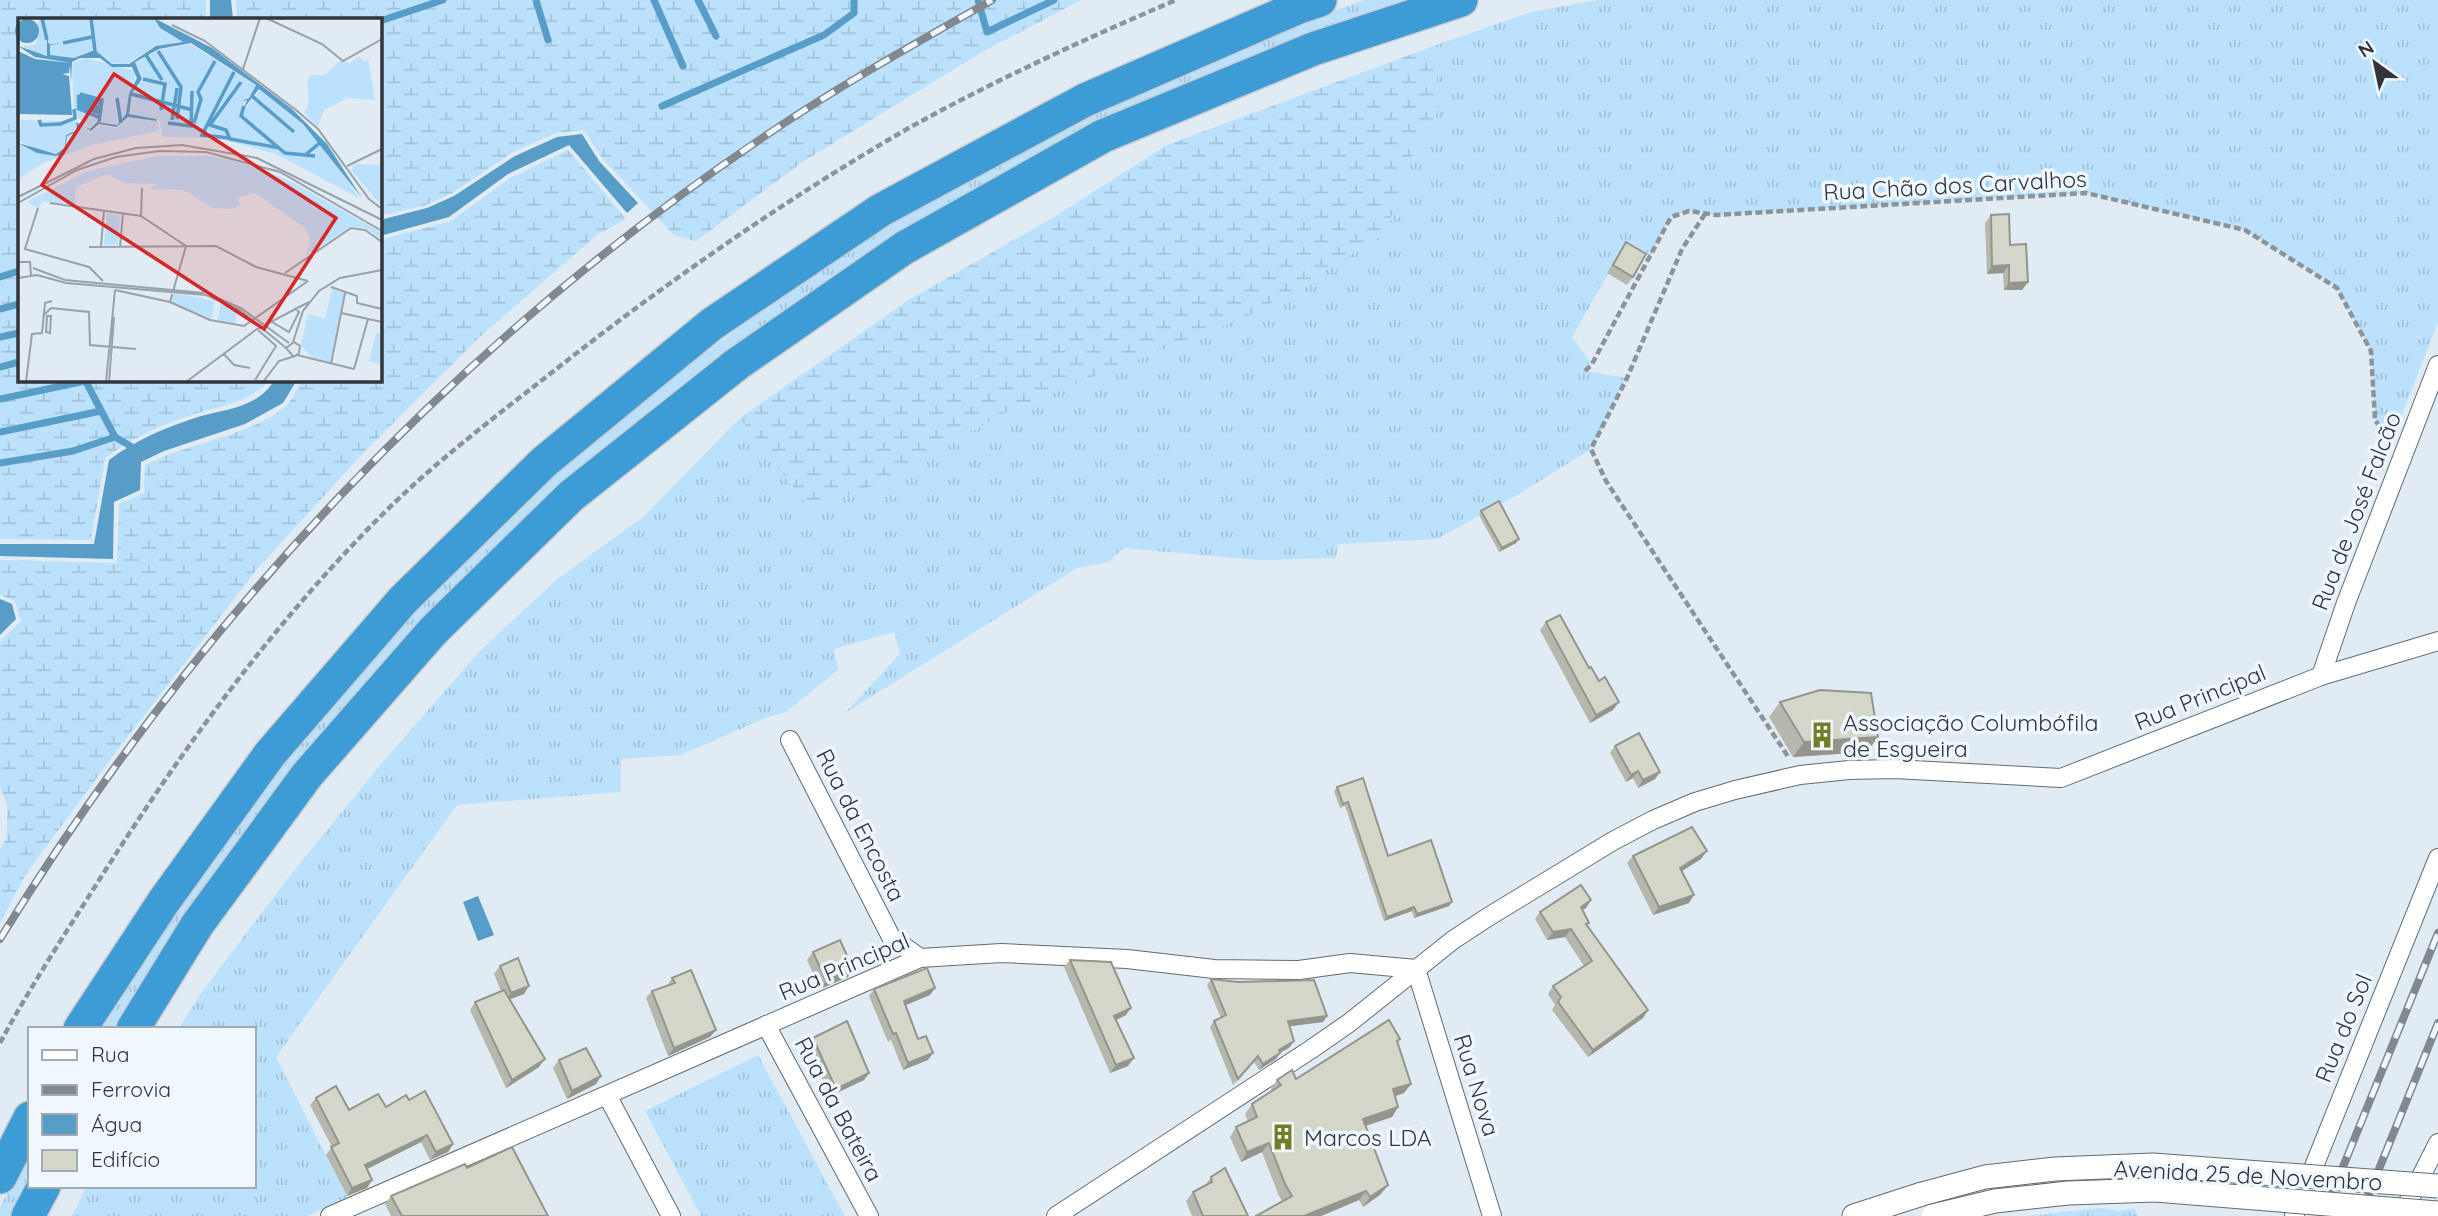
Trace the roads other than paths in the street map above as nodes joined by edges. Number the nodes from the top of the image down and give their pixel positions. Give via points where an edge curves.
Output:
1 (1320, 0) edge
2 (1461, 0) edge
3 (2438, 365) edge
4 (2438, 641) edge
5 (2321, 676) junction
6 (790, 740) dead end
7 (2438, 858) edge
8 (920, 958) junction
9 (1416, 969) junction
10 (766, 1025) junction
11 (81, 1027) edge
12 (134, 1027) edge
13 (607, 1094) junction
14 (28, 1122) edge
15 (2438, 1143) edge
16 (0, 1177) edge
17 (2438, 1186) edge
18 (43, 1188) edge
19 (2438, 1213) edge
20 (28, 1216) edge
21 (330, 1216) edge
22 (671, 1216) edge
23 (869, 1216) edge
24 (1056, 1216) edge
25 (1492, 1216) edge
26 (1854, 1216) edge
27 (1933, 1216) edge
28 (2294, 1216) edge
29 (2401, 1216) edge

1 - 11 highway via 1085,100 881,210 712,324 544,462 403,600 270,754 163,901
2 - 12 highway via 1313,48 1103,136 904,248 737,364 571,496 433,631 307,775 197,925
3 - 5 street, Rua de José Falcão
4 - 5 street, Rua Principal
5 - 9 street, Rua Principal via 2061,778 1894,769 1800,775 1695,802 1571,866
6 - 8 street, Rua da Encosta via 891,937
7 - 28 street, Rua do Sol
8 - 9 street, Rua Principal via 1001,953 1127,958 1214,969 1299,970 1350,963
8 - 10 street, Rua Principal
9 - 24 street, Rua Principal via 1310,1050
9 - 25 street, Rua Nova
10 - 13 street, Rua Principal
10 - 23 street, Rua da Bateira
13 - 21 street, Rua Principal
13 - 22 street
14 - 16 highway
15 - 29 street
17 - 26 street, Avenida 25 de Novembro, bridge via 2153,1165 2054,1169 1986,1177
18 - 20 highway
19 - 27 street, Avenida 25 de Novembro, bridge via 2155,1191 1995,1201

